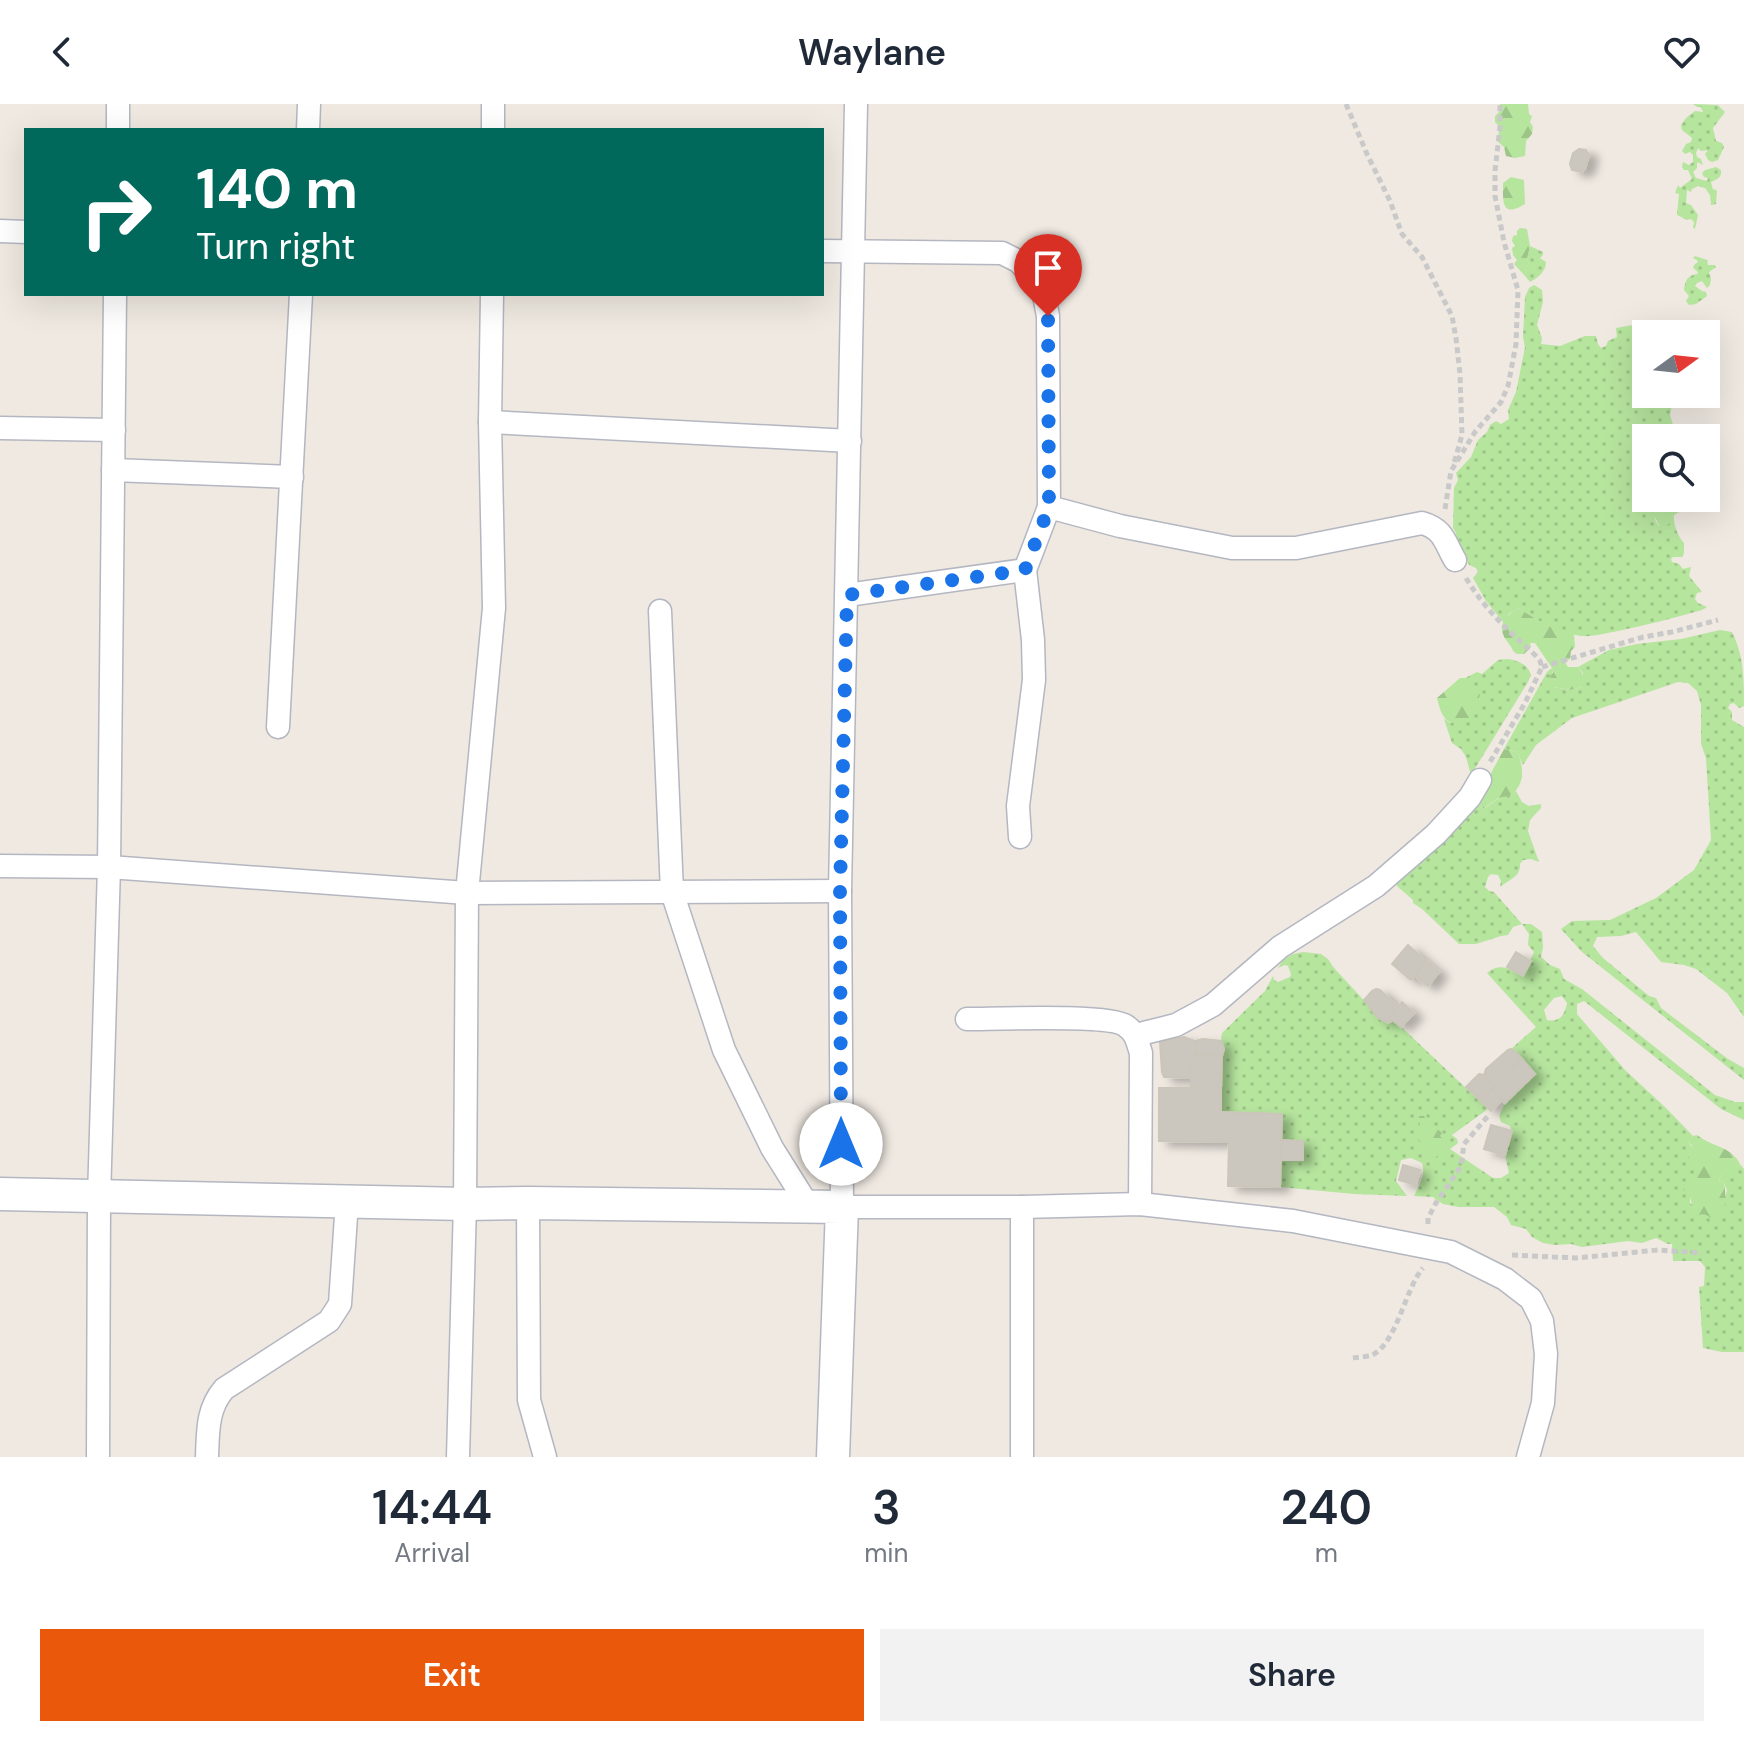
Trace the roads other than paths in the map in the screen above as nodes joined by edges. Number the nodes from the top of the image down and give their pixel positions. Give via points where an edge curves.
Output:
1 (118, 104) edge
2 (309, 104) edge
3 (493, 104) edge
4 (856, 104) edge
5 (118, 128) edge
6 (308, 128) edge
7 (493, 128) edge
8 (0, 231) edge
9 (24, 232) edge
10 (824, 251) edge
11 (854, 252) junction
12 (115, 296) edge
13 (301, 296) edge
14 (492, 296) edge
15 (490, 422) junction
16 (0, 428) edge
17 (114, 430) junction
18 (850, 441) junction
19 (113, 470) junction
20 (292, 477) junction
21 (1049, 507) junction
22 (1450, 552) road end
23 (1025, 570) junction
24 (847, 595) junction
25 (660, 611) dead end
26 (278, 727) dead end
27 (1480, 780) road end
28 (1020, 837) dead end
29 (0, 866) edge
30 (109, 867) junction
31 (0, 876) edge
32 (840, 891) junction
33 (672, 892) junction
34 (467, 893) junction
35 (967, 1019) dead end
36 (1136, 1035) junction
37 (0, 1194) edge
38 (99, 1198) junction
39 (347, 1202) junction
40 (528, 1203) junction
41 (465, 1204) junction
42 (1140, 1204) junction
43 (809, 1207) junction
44 (842, 1207) junction
45 (1022, 1207) junction
46 (98, 1457) edge
47 (207, 1457) edge
48 (458, 1457) edge
49 (545, 1457) edge
50 (833, 1457) edge
51 (1022, 1457) edge
52 (1528, 1457) edge

1 - 5 street
2 - 6 street
3 - 7 street
4 - 11 street
8 - 9 street
10 - 11 street
11 - 18 street
11 - 21 street via 1002,253 1042,285 1048,316
12 - 17 street
13 - 20 street
14 - 15 street
15 - 18 street
15 - 34 street via 494,608
16 - 17 street
17 - 19 street
18 - 24 street
19 - 20 street
19 - 30 street
20 - 26 street
21 - 22 street via 1232,548 1296,548 1422,523 1439,531
21 - 23 street
23 - 24 street
23 - 28 street via 1034,680 1018,806
24 - 32 street
25 - 33 street
27 - 36 street via 1436,834 1376,886 1280,947 1213,1005 1176,1025
29 - 30 street
29 - 31 street
30 - 34 street
30 - 38 street
32 - 33 street
32 - 44 street
33 - 34 street
33 - 43 street via 724,1050 772,1148
34 - 41 street
35 - 36 street via 1101,1019 1123,1023
36 - 42 street via 1141,1053
37 - 38 street
38 - 39 street
38 - 46 street
39 - 41 street
39 - 47 street via 340,1304 329,1321 224,1389 214,1401
40 - 41 street
40 - 43 street
40 - 49 street via 529,1400
41 - 48 street
42 - 45 street
42 - 52 street via 1293,1221 1451,1252 1505,1279 1531,1299 1542,1321 1543,1403
43 - 44 street
44 - 45 street
44 - 50 street
45 - 51 street

